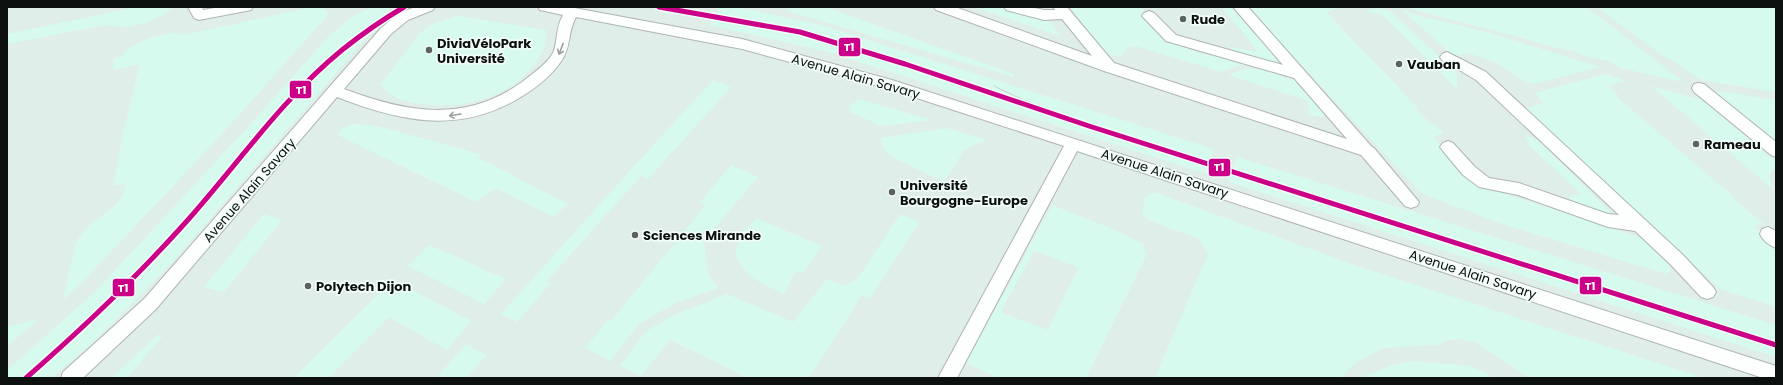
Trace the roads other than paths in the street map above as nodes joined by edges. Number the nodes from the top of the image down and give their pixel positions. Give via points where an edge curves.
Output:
1 (246, 7) edge
2 (544, 7) edge
3 (941, 7) edge
4 (1011, 7) edge
5 (1240, 7) edge
6 (424, 8) edge
7 (1062, 10) edge
8 (197, 11) edge
9 (572, 12) junction
10 (1149, 16) dead end
11 (1447, 57) dead end
12 (1109, 67) junction
13 (1300, 75) junction
14 (1699, 88) dead end
15 (335, 91) junction
16 (1073, 143) junction
17 (1448, 147) dead end
18 (1776, 151) edge
19 (1369, 152) junction
20 (1411, 202) dead end
21 (1640, 226) junction
22 (1706, 292) dead end
23 (1776, 374) edge
24 (70, 378) edge
25 (947, 378) edge

1 - 8 lane
2 - 9 lane, Avenue Alain Savary
3 - 12 lane
4 - 7 lane via 1044,15
5 - 13 lane
6 - 15 lane, Avenue Alain Savary via 403,17 386,31
7 - 12 lane
9 -> 15 lane via 564,28 562,49 557,58 512,96 476,112 442,117 417,116 361,102
9 - 16 lane, Avenue Alain Savary via 742,44 892,85
10 - 13 lane via 1171,38
11 - 21 lane via 1481,76
12 - 19 lane
13 - 19 lane
14 - 18 lane
15 - 24 lane, Avenue Alain Savary via 150,304
16 - 23 lane, Avenue Alain Savary
16 - 25 lane
17 - 21 lane via 1469,171 1485,183 1519,189 1608,220
19 - 20 lane
21 - 22 lane via 1677,260

